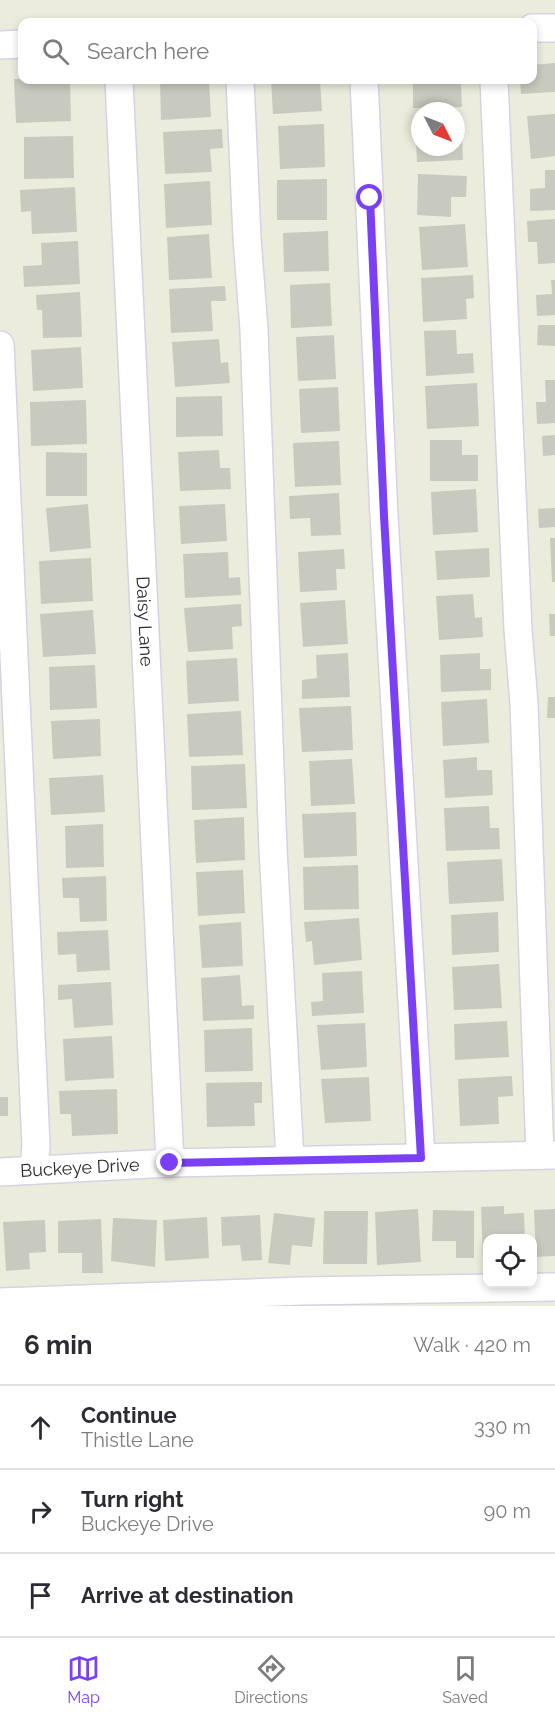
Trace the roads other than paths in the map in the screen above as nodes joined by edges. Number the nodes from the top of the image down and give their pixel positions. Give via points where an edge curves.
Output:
1 (537, 28) edge
2 (555, 28) edge
3 (18, 44) edge
4 (0, 45) edge
5 (119, 84) edge
6 (240, 84) edge
7 (364, 84) edge
8 (494, 84) edge
9 (0, 345) edge
10 (548, 1155) edge
11 (421, 1158) junction
12 (290, 1160) junction
13 (170, 1163) junction
14 (34, 1170) junction
15 (0, 1172) edge
16 (555, 1287) edge
17 (0, 1302) edge

1 - 2 street
3 - 4 street
5 - 13 street, Daisy Lane
6 - 12 street via 254,330 272,837
7 - 11 street via 384,528
8 - 10 street via 518,630
9 - 14 street via 31,980
10 - 11 street, Buckeye Drive
11 - 12 street, Buckeye Drive
12 - 13 street, Buckeye Drive
13 - 14 street, Buckeye Drive
14 - 15 street, Buckeye Drive
16 - 17 street

